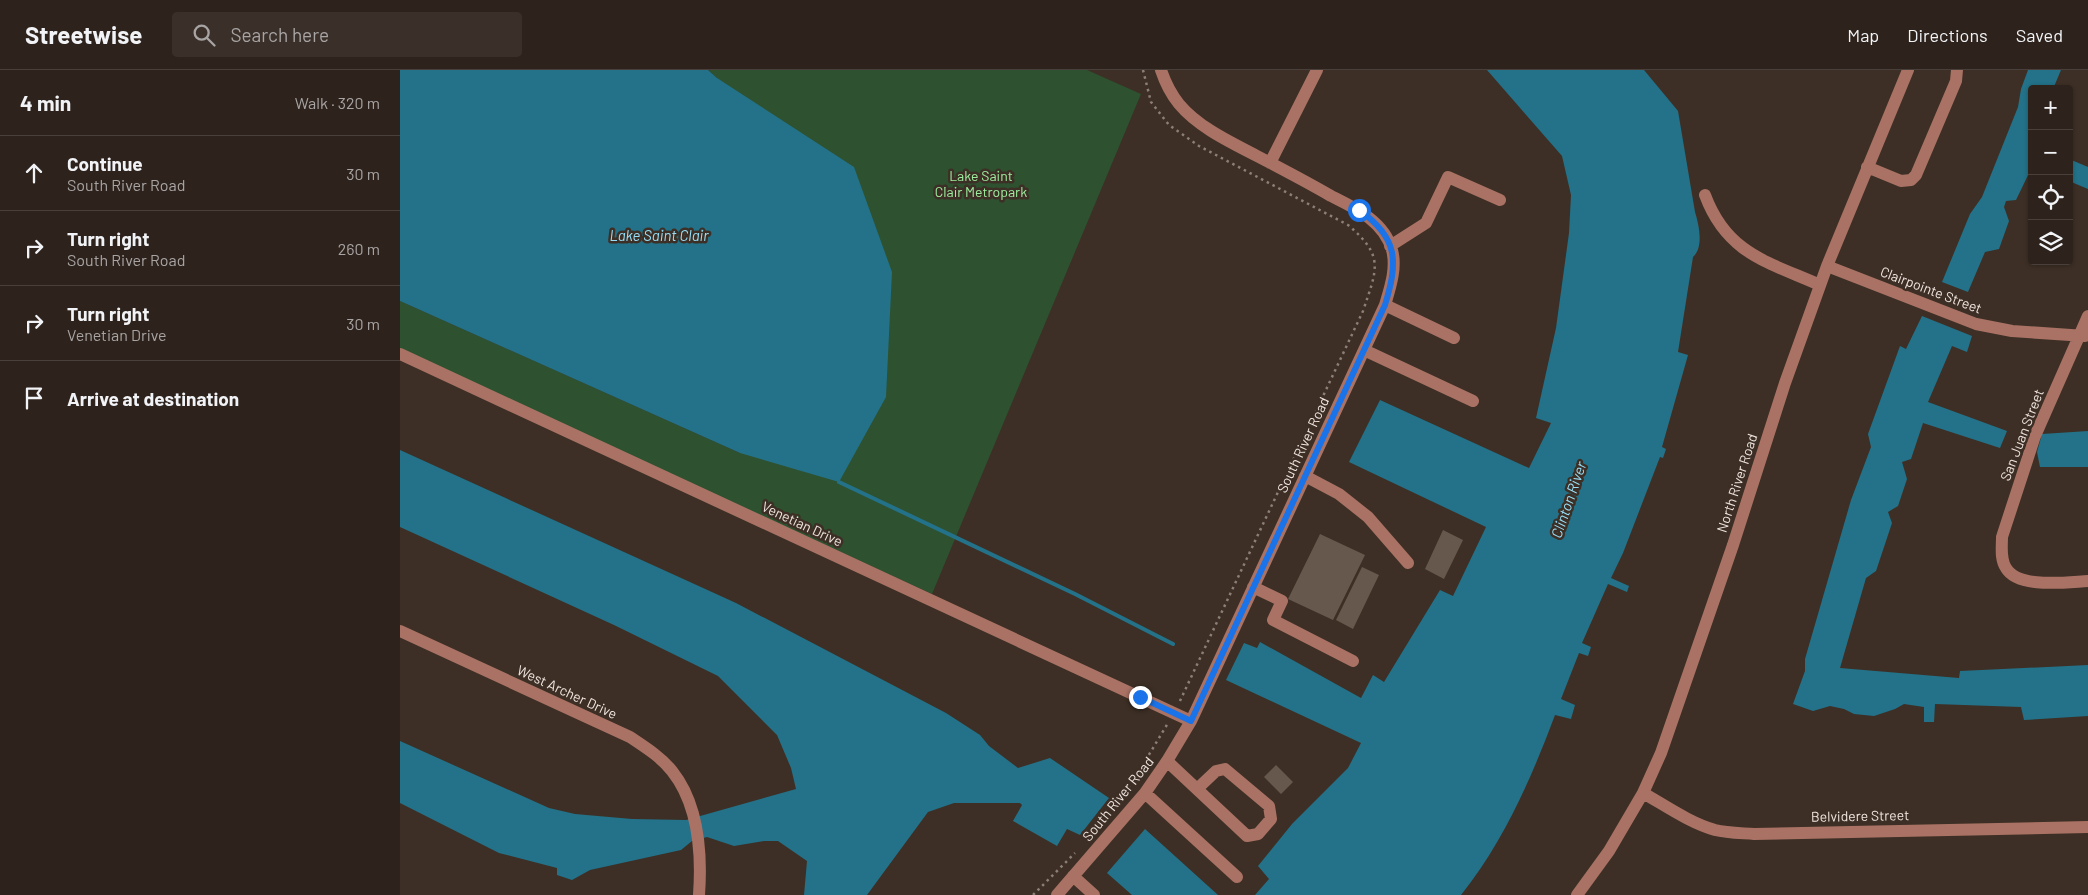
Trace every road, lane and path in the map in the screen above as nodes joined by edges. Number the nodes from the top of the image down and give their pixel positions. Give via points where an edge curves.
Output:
1 (1143, 70) edge
2 (1161, 70) edge
3 (1317, 70) edge
4 (1908, 70) edge
5 (1957, 70) edge
6 (1270, 163) junction
7 (1867, 167) junction
8 (1706, 195) dead end
9 (1500, 200) dead end
10 (1390, 246) junction
11 (1827, 266) junction
12 (1820, 285) junction
13 (1385, 305) junction
14 (2088, 316) edge
15 (2084, 336) edge
16 (1454, 338) dead end
17 (1364, 350) junction
18 (400, 354) edge
19 (1473, 401) dead end
20 (1305, 476) junction
21 (1408, 563) dead end
22 (2088, 581) edge
23 (1254, 587) junction
24 (400, 631) edge
25 (1353, 661) dead end
26 (1174, 712) junction
27 (1191, 721) junction
28 (1168, 761) junction
29 (1197, 789) junction
30 (1145, 793) junction
31 (1642, 793) junction
32 (1108, 816) dead end
33 (2088, 827) edge
34 (1076, 852) dead end
35 (1073, 876) junction
36 (1237, 878) dead end
37 (699, 895) edge
38 (1033, 895) edge
39 (1057, 895) edge
40 (1094, 895) edge
41 (1577, 895) edge

1 - 26 path via 1151,102 1169,125 1200,146 1348,225 1371,248 1375,260 1373,281 1363,311
2 - 6 street, South River Road via 1173,96 1188,113
3 - 6 street
4 - 7 street, North River Road
5 - 7 street via 1956,81 1916,175 1911,180 1901,181
6 - 10 street, South River Road via 1359,210 1380,227
7 - 11 street, North River Road
8 - 12 street via 1718,223 1742,249
9 - 10 street via 1448,177 1426,224
10 - 13 street, South River Road via 1393,280
11 - 12 street, North River Road
11 - 15 street, Clairpointe Street via 1976,324 2012,331
12 - 31 street, North River Road via 1678,708
13 - 16 street
13 - 17 street, South River Road
14 - 15 street, San Juan Street
15 - 22 street, San Juan Street via 2035,436 2002,538 2002,553 2006,569 2018,578 2031,582
17 - 19 street
17 - 20 street, South River Road
18 - 26 street, Venetian Drive
20 - 21 street via 1339,494 1368,517
20 - 23 street, South River Road
23 - 25 street via 1282,601 1273,620
23 - 27 street, South River Road
24 - 37 street, West Archer Drive via 650,750 671,770 686,793 699,844
26 - 27 street, Venetian Drive
26 - 32 path
27 - 28 street, South River Road
28 - 29 street
28 - 30 street, South River Road
29 - 29 street via 1247,836 1258,834 1271,819 1270,806 1225,769 1216,771
30 - 35 street, South River Road
30 - 36 street
31 - 33 street, Belvidere Street via 1715,830 1754,834
31 - 41 street, North River Road via 1609,851
34 - 38 path
35 - 39 street, South River Road
35 - 40 street

